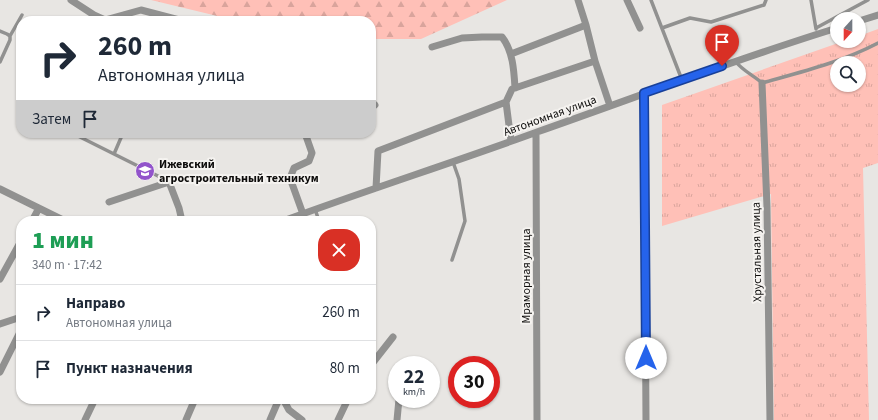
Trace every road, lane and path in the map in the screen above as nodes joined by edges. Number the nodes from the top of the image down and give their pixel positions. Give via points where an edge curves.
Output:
1 (71, 0) edge
2 (578, 0) edge
3 (627, 0) edge
4 (651, 0) edge
5 (766, 0) edge
6 (811, 0) edge
7 (868, 0) edge
8 (878, 15) edge
9 (96, 16) edge
10 (119, 16) edge
11 (164, 16) edge
12 (866, 19) edge
13 (586, 24) junction
14 (16, 26) edge
15 (640, 28) dead end
16 (662, 28) junction
17 (0, 30) edge
18 (830, 30) edge
19 (816, 31) junction
20 (10, 36) junction
21 (878, 43) edge
22 (432, 47) dead end
23 (511, 54) junction
24 (595, 61) junction
25 (735, 61) junction
26 (0, 62) edge
27 (682, 80) junction
28 (762, 83) junction
29 (515, 88) junction
30 (644, 93) junction
31 (506, 102) junction
32 (610, 106) junction
33 (536, 133) junction
34 (82, 138) edge
35 (121, 138) edge
36 (307, 138) edge
37 (511, 141) junction
38 (114, 154) junction
39 (453, 162) junction
40 (169, 182) junction
41 (0, 188) edge
42 (376, 188) junction
43 (109, 202) dead end
44 (39, 208) junction
45 (315, 209) junction
46 (303, 214) junction
47 (35, 216) edge
48 (55, 216) edge
49 (181, 216) edge
50 (297, 216) edge
51 (318, 216) edge
52 (16, 250) edge
53 (452, 260) dead end
54 (0, 279) edge
55 (16, 319) edge
56 (0, 324) edge
57 (393, 337) dead end
58 (16, 340) edge
59 (376, 359) edge
60 (0, 372) edge
61 (93, 404) edge
62 (193, 404) edge
63 (278, 404) edge
64 (286, 404) edge
65 (346, 404) edge
66 (398, 408) edge
67 (85, 420) edge
68 (186, 420) edge
69 (270, 420) edge
70 (302, 420) edge
71 (338, 420) edge
72 (397, 420) edge
73 (537, 420) edge
74 (646, 420) edge
75 (770, 420) edge

1 - 9 street
2 - 13 street
3 - 15 street
4 - 16 lane
5 - 16 lane via 764,5 710,22 690,18
6 - 19 lane
7 - 19 lane
8 - 12 street
10 - 11 street via 141,10
13 - 23 street
13 - 24 street
14 - 20 lane
16 - 27 lane
17 - 20 lane
18 - 19 street, Автономная улица
19 - 25 street, Автономная улица
20 - 26 lane
21 - 28 lane via 861,52
22 - 23 street via 462,38 502,37
23 - 29 street
24 - 29 street
24 - 32 street
25 - 27 street, Автономная улица
25 - 28 lane via 740,68
27 - 30 street, Автономная улица
28 - 75 street, Хрустальная улица via 767,206
29 - 31 street
30 - 32 street, Автономная улица
30 - 74 street
31 - 37 street
31 - 42 street via 378,151
32 - 33 street, Автономная улица
33 - 37 street, Автономная улица
33 - 73 street, Мраморная улица
34 - 38 lane
35 - 38 lane
36 - 46 street via 312,153 309,161 294,168 290,178
37 - 39 street, Автономная улица
38 - 40 lane
39 - 42 street, Автономная улица
39 - 53 lane via 465,221
40 - 43 street
40 - 49 street
41 - 44 street
42 - 45 street, Автономная улица
44 - 47 street
44 - 48 street
45 - 46 street, Автономная улица
45 - 51 lane
46 - 50 street, Автономная улица
52 - 54 street
55 - 56 street
57 - 59 street
58 - 60 street
61 - 67 street
62 - 68 street
63 - 69 street
64 - 70 street
65 - 71 street
66 - 72 street

